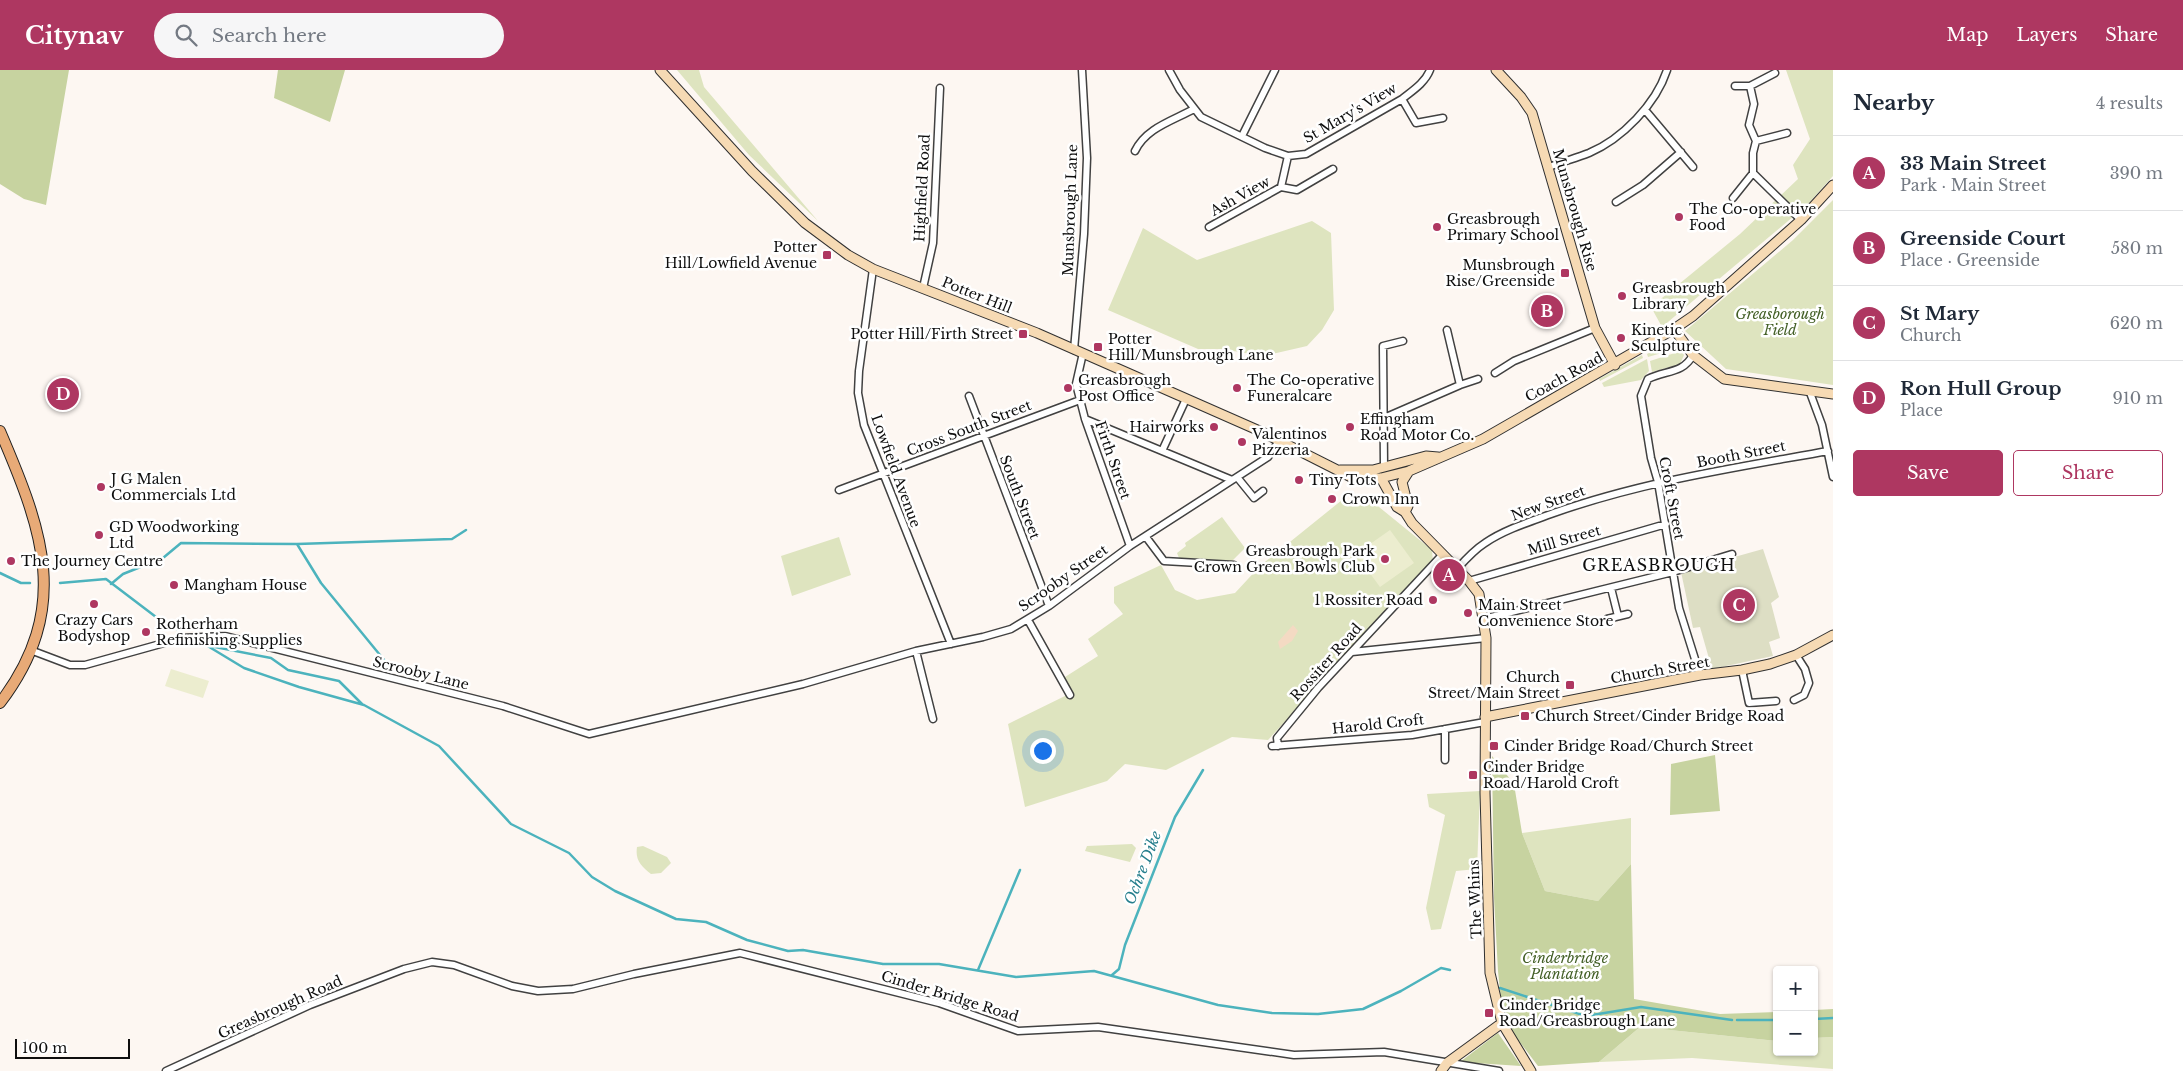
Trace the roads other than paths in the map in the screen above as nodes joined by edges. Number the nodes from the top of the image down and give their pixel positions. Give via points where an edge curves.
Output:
1 (660, 70) edge
2 (1082, 70) edge
3 (1169, 70) edge
4 (1275, 70) edge
5 (1430, 70) edge
6 (1496, 70) edge
7 (1667, 70) edge
8 (1776, 73) dead end
9 (1735, 86) dead end
10 (1750, 86) junction
11 (940, 88) dead end
12 (1402, 98) junction
13 (1194, 109) junction
14 (1645, 110) junction
15 (1443, 118) dead end
16 (1787, 133) dead end
17 (1242, 136) junction
18 (1756, 141) junction
19 (1134, 151) dead end
20 (1681, 152) junction
21 (1288, 156) junction
22 (1549, 167) junction
23 (1693, 167) dead end
24 (1333, 169) dead end
25 (1753, 173) junction
26 (1833, 185) edge
27 (1281, 187) junction
28 (1733, 198) dead end
29 (1616, 202) dead end
30 (1801, 220) junction
31 (1209, 227) dead end
32 (873, 269) junction
33 (923, 288) junction
34 (1595, 328) junction
35 (1447, 330) dead end
36 (1674, 330) junction
37 (1403, 342) dead end
38 (1078, 352) junction
39 (1693, 355) junction
40 (1615, 365) junction
41 (1495, 373) dead end
42 (1478, 380) dead end
43 (1460, 385) junction
44 (1809, 390) junction
45 (1833, 394) edge
46 (970, 396) dead end
47 (1186, 399) junction
48 (1080, 400) junction
49 (1384, 418) junction
50 (1086, 419) junction
51 (0, 431) edge
52 (983, 435) junction
53 (1279, 441) junction
54 (1162, 451) junction
55 (1828, 451) junction
56 (1438, 457) junction
57 (1409, 471) junction
58 (1385, 472) junction
59 (883, 474) junction
60 (1833, 477) edge
61 (1234, 479) junction
62 (1402, 482) junction
63 (1658, 482) junction
64 (839, 490) dead end
65 (1262, 491) dead end
66 (1405, 512) junction
67 (1666, 524) junction
68 (1146, 537) junction
69 (1130, 546) junction
70 (1732, 554) dead end
71 (1442, 556) junction
72 (1234, 565) dead end
73 (1457, 569) junction
74 (1673, 572) junction
75 (1470, 581) junction
76 (1612, 588) junction
77 (1049, 606) junction
78 (1628, 614) dead end
79 (1618, 616) junction
80 (1483, 619) junction
81 (1607, 619) dead end
82 (1028, 620) junction
83 (1833, 635) edge
84 (1486, 638) junction
85 (951, 644) junction
86 (32, 650) junction
87 (916, 651) junction
88 (1352, 652) junction
89 (1796, 655) junction
90 (1742, 670) junction
91 (1700, 675) junction
92 (803, 684) joint
93 (1070, 695) dead end
94 (1794, 700) dead end
95 (1776, 702) dead end
96 (0, 703) edge
97 (933, 719) dead end
98 (1486, 719) junction
99 (1445, 728) junction
100 (1275, 746) joint
101 (1445, 760) dead end
102 (404, 969) joint
103 (1502, 1023) junction
104 (1447, 1063) junction
105 (166, 1071) edge
106 (1440, 1071) edge
107 (1499, 1071) edge
108 (1531, 1071) edge

1 - 32 main road, Potter Hill via 804,223
2 - 38 street, Munsbrough Lane via 1086,165
3 - 13 street
4 - 17 street
5 - 12 street, St Mary's View via 1416,88
6 - 22 main road, Munsbrough Rise via 1522,97 1532,113
7 - 14 street
8 - 10 street
9 - 10 street
10 - 18 street via 1754,104 1749,125
11 - 33 street, Highfield Road via 933,243
12 - 15 street via 1416,123
12 - 21 street, St Mary's View via 1306,154
13 - 17 street via 1202,117
13 - 19 street via 1150,131
14 - 20 street
14 - 22 street via 1617,135 1591,152
16 - 18 street
17 - 21 street
18 - 25 street
20 - 23 street
20 - 29 street via 1643,185
21 - 27 street, Ash View
22 - 34 main road, Munsbrough Rise
24 - 27 street via 1297,190
25 - 28 street via 1736,189
25 - 30 street
26 - 30 main road, Coach Road
27 - 31 street, Ash View
30 - 36 main road, Coach Road
32 - 33 main road, Potter Hill
32 - 59 street, Lowfield Avenue via 858,393 864,425
33 - 38 main road, Potter Hill
34 - 40 main road, Munsbrough Rise
34 - 41 street via 1514,360
35 - 43 street
36 - 39 main road
36 - 40 main road, Coach Road
37 - 49 street via 1383,346
38 - 47 main road, Potter Hill
38 - 48 street, Firth Street via 1076,384
39 - 44 main road via 1724,379
39 - 63 street, Croft Street via 1685,367 1648,379 1640,396
40 - 56 main road, Coach Road via 1483,439
42 - 43 street
43 - 49 street
44 - 45 main road
44 - 55 street
46 - 52 street, South Street
47 - 53 main road, Potter Hill
47 - 54 street
48 - 50 street, Firth Street
48 - 52 street, Cross South Street
49 - 58 street
50 - 54 street
50 - 69 street, Firth Street
51 - 86 main road via 26,495 43,558 46,586 42,619
52 - 59 street, Cross South Street
52 - 77 street, South Street
53 - 58 main road, Potter Hill via 1355,479
53 - 61 street, Scrooby Street via 1268,457
54 - 61 street
55 - 60 street
55 - 63 street, Booth Street
56 - 57 main road, Coach Road
56 - 58 main road, Coach Road via 1426,456 1394,464
57 - 58 main road, Coach Road
57 - 62 main road
58 - 62 main road
58 - 66 main road via 1397,507
59 - 64 street, Cross South Street
59 - 85 street, Lowfield Avenue
61 - 65 street via 1254,498
61 - 68 street, Scrooby Street
62 - 66 main road via 1408,506
63 - 67 street, Croft Street
63 - 73 street, New Street via 1532,521 1484,543
66 - 71 main road
67 - 74 street, Croft Street
67 - 75 street, Mill Street
68 - 69 street, Scrooby Street
68 - 72 street via 1164,560
69 - 77 street, Scrooby Street
70 - 74 street
71 - 73 main road
71 - 88 street, Rossiter Road
73 - 75 main road
74 - 76 street
74 - 91 street, Croft Street via 1679,608
75 - 80 main road, The Whins via 1479,594
76 - 79 street
76 - 80 street
77 - 82 street, Scrooby Street
78 - 79 street
79 - 81 street
80 - 84 main road, The Whins
82 - 85 street, Scrooby Street via 996,634
82 - 93 street
83 - 89 main road, Church Street
84 - 88 street
84 - 98 main road, The Whins
85 - 87 street, Scrooby Street
86 - 92 street, Scrooby Lane via 70,665 85,665 172,640 224,636 503,706 590,734
86 - 96 main road
87 - 92 street, Scrooby Street
87 - 97 street
88 - 100 street, Rossiter Road via 1277,738
89 - 90 main road, Church Street
89 - 94 street via 1809,683 1804,695
90 - 91 main road, Church Street
90 - 95 street via 1749,703
91 - 98 main road, Church Street
98 - 99 street, Harold Croft
98 - 103 main road, The Whins via 1490,973
99 - 100 street, Harold Croft via 1412,735
99 - 101 street
102 - 104 street, Cinder Bridge Road via 432,962 454,965 512,986 538,991 573,989 740,953 939,1003 1018,1031 1098,1027 1294,1055 1384,1052
102 - 105 street, Greasbrough Road via 310,1005
103 - 104 main road
103 - 108 main road, The Whins
104 - 106 main road
104 - 107 street, Cinder Bridge Road

